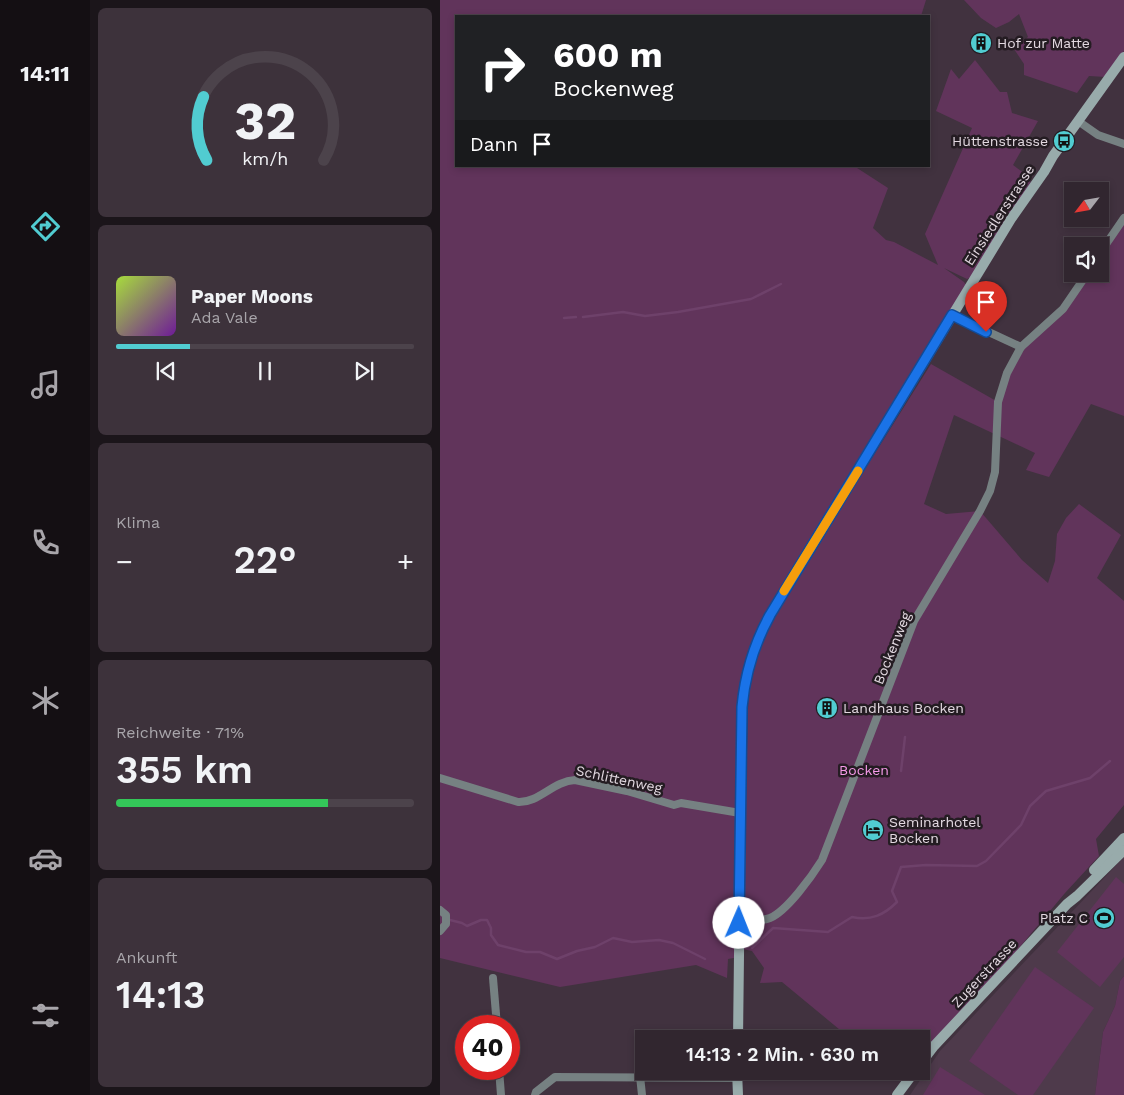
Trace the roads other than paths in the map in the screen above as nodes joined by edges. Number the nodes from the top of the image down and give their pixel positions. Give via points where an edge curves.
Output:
1 (1124, 58) edge
2 (1078, 121) junction
3 (1124, 144) edge
4 (1124, 218) edge
5 (1109, 240) edge
6 (1082, 282) edge
7 (952, 315) junction
8 (1021, 347) junction
9 (440, 778) edge
10 (740, 813) junction
11 (1124, 838) edge
12 (1124, 850) edge
13 (1067, 904) junction
14 (440, 910) edge
15 (739, 918) junction
16 (440, 931) edge
17 (493, 978) dead end
18 (496, 1015) edge
19 (738, 1030) edge
20 (930, 1051) edge
21 (635, 1076) edge
22 (500, 1080) edge
23 (640, 1080) edge
24 (737, 1080) edge
25 (908, 1080) edge
26 (501, 1095) edge
27 (535, 1095) edge
28 (642, 1095) edge
29 (738, 1095) edge
30 (896, 1095) edge

1 - 2 street, Einsiedlerstrasse
2 - 3 street via 1098,135
2 - 7 street, Einsiedlerstrasse via 1011,219
4 - 5 street
6 - 8 street, Bockenweg via 1063,309
7 - 8 street
7 - 10 street, Einsiedlerstrasse via 762,629 751,660 742,707
8 - 15 street, Bockenweg via 1007,373 998,402 995,472 990,491 914,621 822,860 778,913 760,920
9 - 10 street, Schlittenweg via 518,802 530,801 559,783 575,780 674,805 681,803
10 - 15 street, Einsiedlerstrasse
11 - 13 street, Zugerstrasse via 1073,893
12 - 13 street, Zugerstrasse
13 - 20 street, Zugerstrasse
14 - 16 street via 446,915 446,924
15 - 19 street, Einsiedlerstrasse
17 - 18 street
21 - 27 street via 555,1077
22 - 26 street
23 - 28 street
24 - 29 street
25 - 30 street

